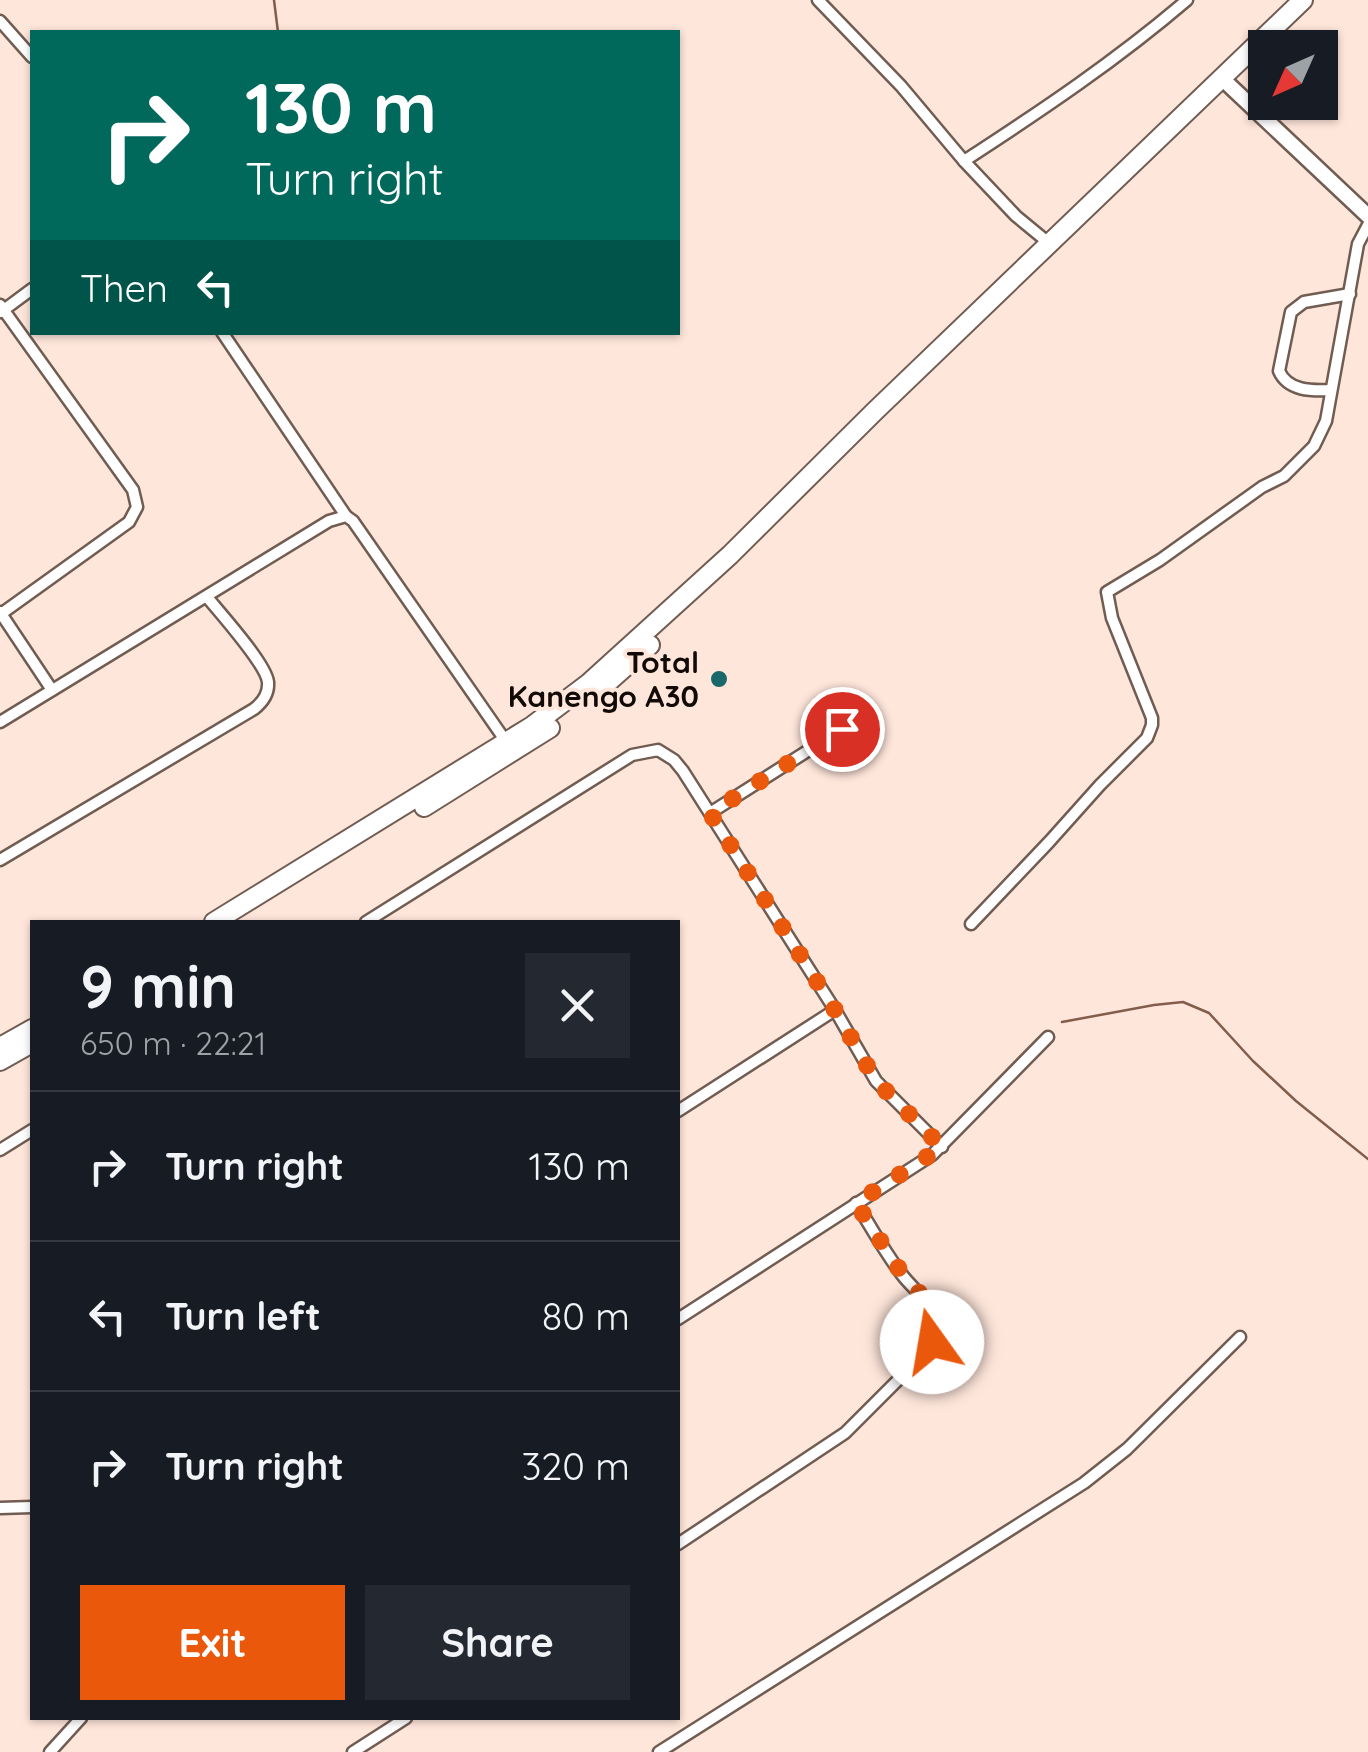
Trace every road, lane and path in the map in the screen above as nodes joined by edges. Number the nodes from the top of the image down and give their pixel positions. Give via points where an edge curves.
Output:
1 (818, 0) edge
2 (1186, 0) edge
3 (1303, 0) edge
4 (1318, 0) edge
5 (0, 21) edge
6 (1287, 30) edge
7 (30, 55) edge
8 (1248, 67) edge
9 (1229, 85) junction
10 (964, 161) junction
11 (1368, 216) edge
12 (1368, 226) edge
13 (1050, 244) junction
14 (30, 290) edge
15 (1350, 294) junction
16 (1, 309) edge
17 (224, 335) edge
18 (1331, 390) junction
19 (346, 516) junction
20 (208, 597) junction
21 (0, 613) edge
22 (52, 690) junction
23 (0, 722) edge
24 (842, 729) dead end
25 (510, 747) junction
26 (710, 813) junction
27 (0, 860) edge
28 (217, 920) edge
29 (237, 920) edge
30 (369, 920) edge
31 (971, 924) dead end
32 (835, 1010) junction
33 (30, 1030) edge
34 (1048, 1038) dead end
35 (30, 1043) edge
36 (0, 1047) edge
37 (0, 1062) edge
38 (680, 1111) edge
39 (30, 1131) edge
40 (942, 1147) junction
41 (0, 1150) edge
42 (856, 1203) junction
43 (680, 1318) edge
44 (1240, 1337) dead end
45 (0, 1508) edge
46 (30, 1508) edge
47 (680, 1543) edge
48 (79, 1720) edge
49 (403, 1720) edge
50 (50, 1752) edge
51 (353, 1752) edge
52 (659, 1752) edge

1 - 10 street
2 - 10 street via 1083,83
3 - 13 highway
4 - 6 highway
5 - 7 street
8 - 9 highway
9 - 11 street
9 - 25 highway via 676,620 556,725
10 - 13 street
12 - 15 street via 1358,244
13 - 25 highway via 730,555
14 - 16 street
15 - 18 street
15 - 18 street via 1304,302 1291,312 1279,372 1289,385
16 - 21 street via 133,490 137,507 129,522
17 - 19 street
18 - 31 street via 1319,438 1298,464 1108,592 1152,718 1150,732
19 - 20 street
19 - 25 street
20 - 22 street
20 - 27 street via 264,670 268,687 262,702
21 - 22 street
22 - 23 street
24 - 26 street
25 - 28 highway
25 - 29 highway
26 - 30 street via 674,760 658,750 632,755
26 - 32 street
32 - 38 street
32 - 40 street via 876,1081
33 - 36 highway
34 - 40 street
35 - 37 highway
39 - 41 street
40 - 42 street
42 - 43 street
42 - 47 street via 929,1305 937,1328 932,1342 845,1434
44 - 52 street via 1127,1450 1084,1483
45 - 46 street
48 - 50 street
49 - 51 street

